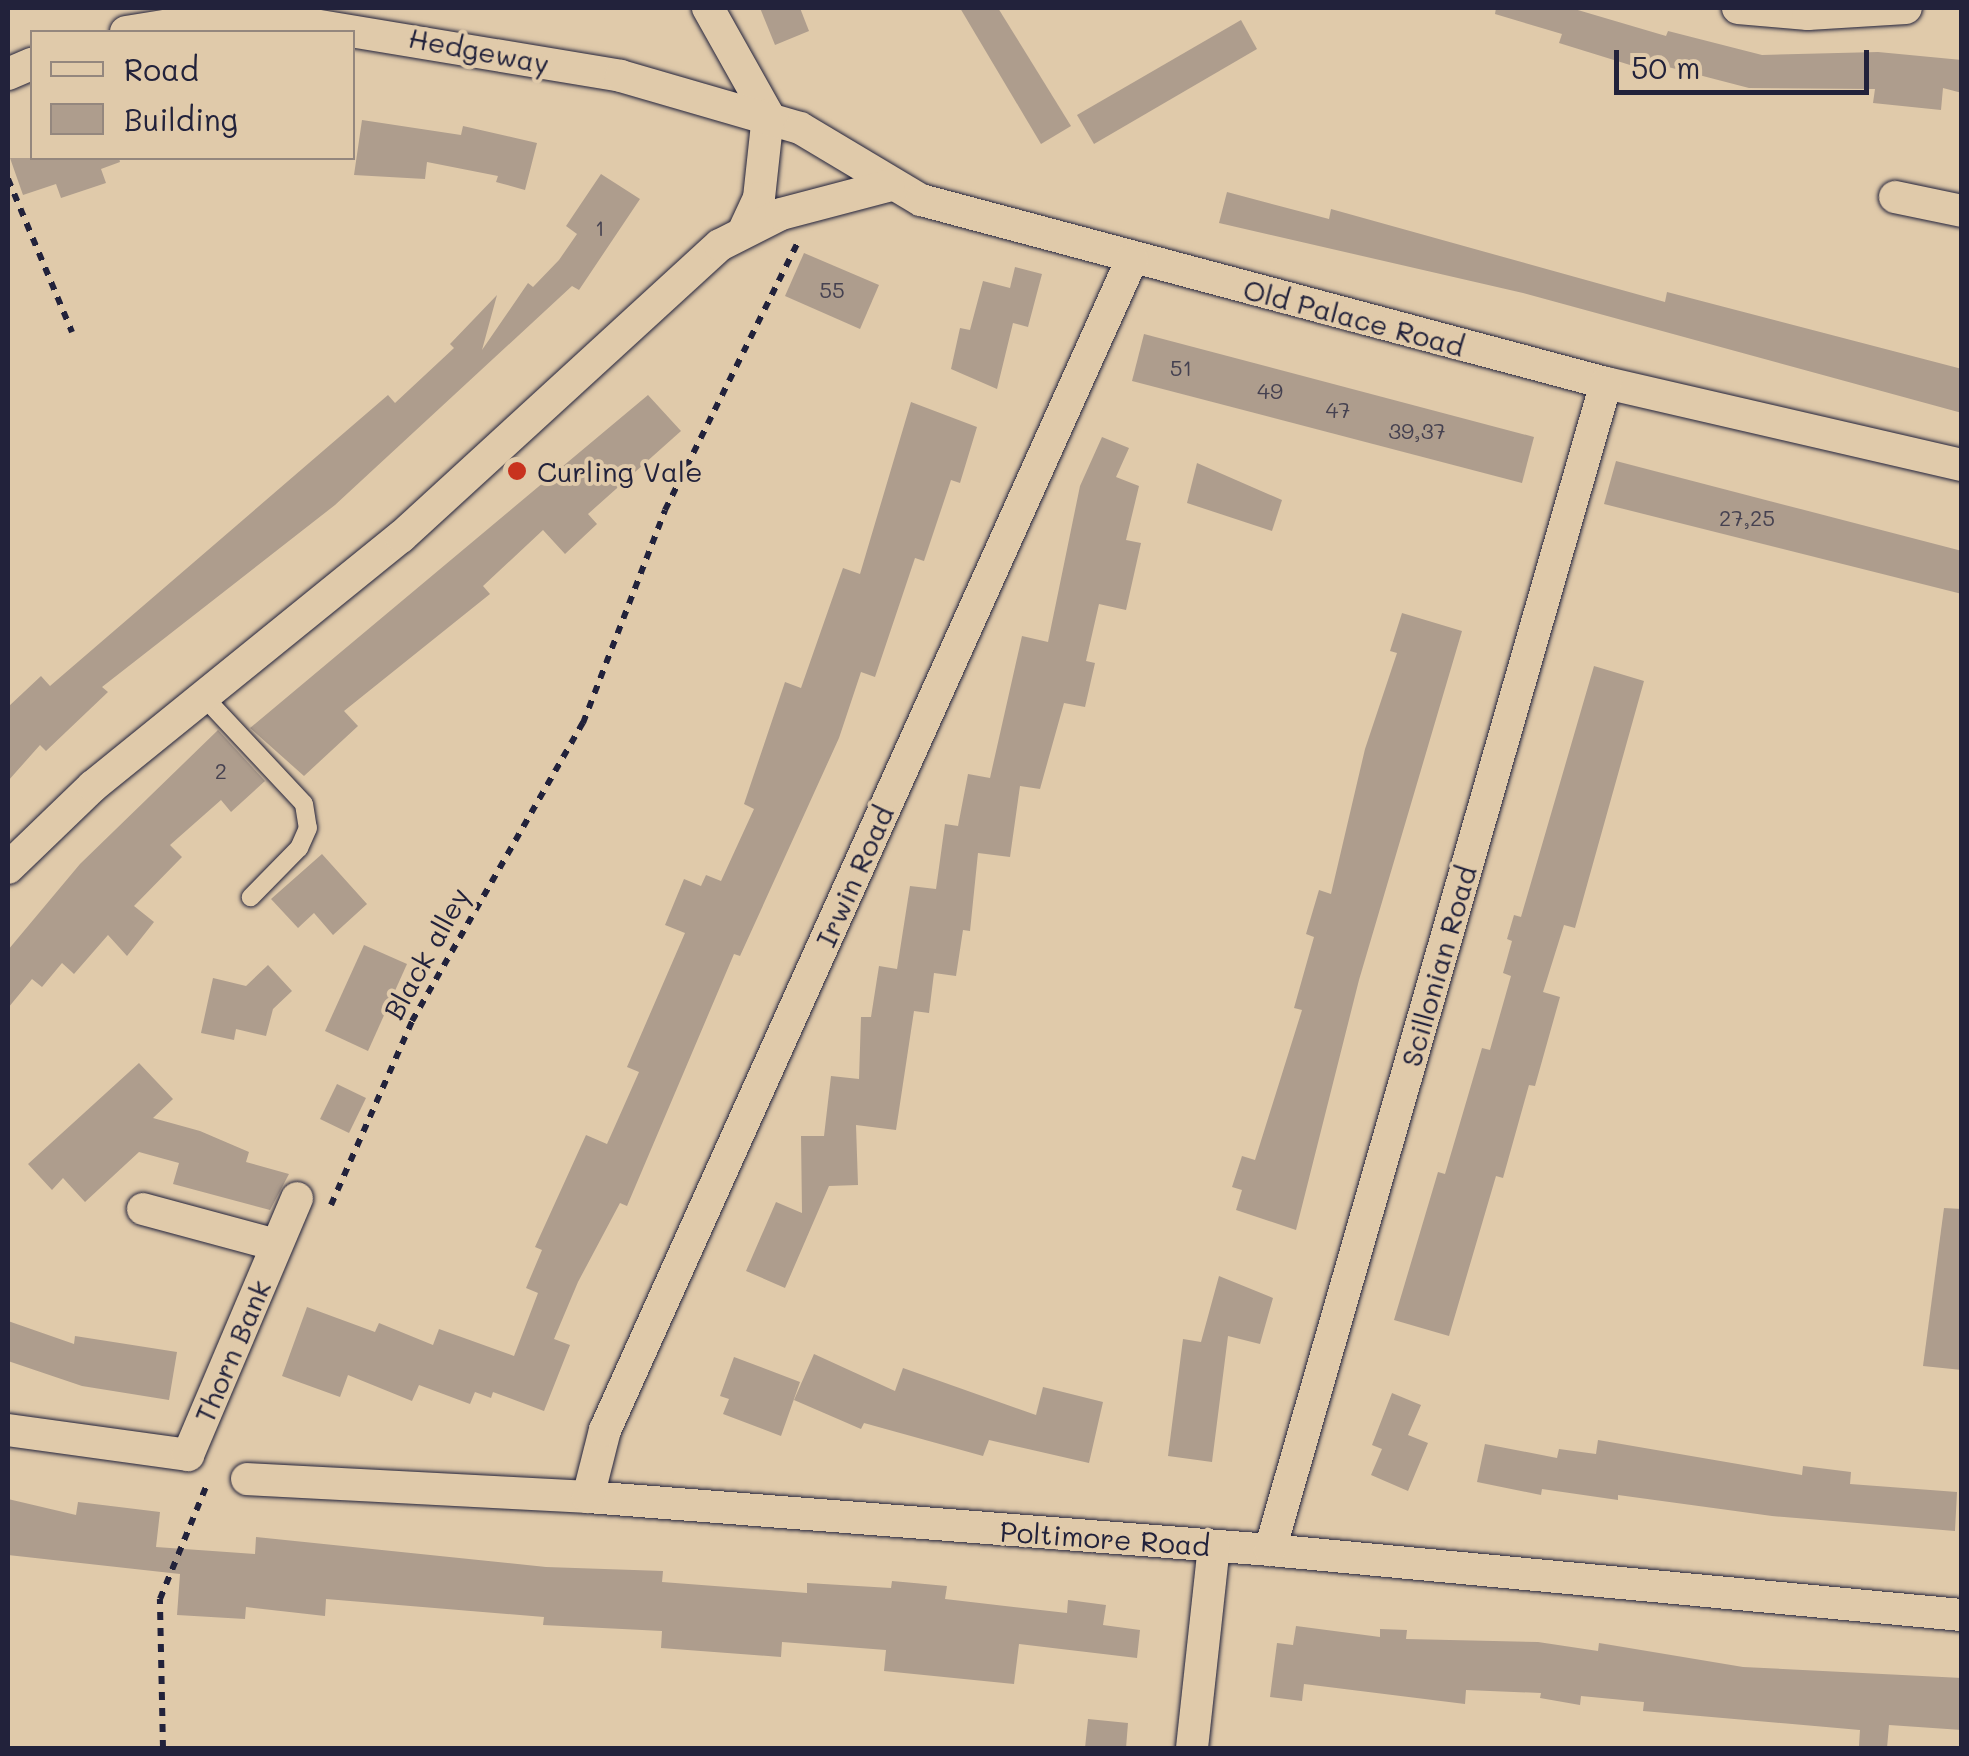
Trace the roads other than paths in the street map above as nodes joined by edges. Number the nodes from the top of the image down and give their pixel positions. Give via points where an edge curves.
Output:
1 (708, 8) edge
2 (1738, 8) edge
3 (1906, 8) edge
4 (138, 30) edge
5 (768, 115) junction
6 (888, 186) junction
7 (1894, 196) dead end
8 (1962, 211) edge
9 (745, 228) junction
10 (1132, 258) junction
11 (1606, 383) junction
12 (1962, 466) edge
13 (204, 696) junction
14 (8, 868) edge
15 (251, 897) dead end
16 (297, 1198) dead end
17 (143, 1209) dead end
18 (276, 1244) junction
19 (8, 1430) edge
20 (246, 1479) dead end
21 (588, 1497) junction
22 (1214, 1546) junction
23 (1270, 1550) junction
24 (1962, 1614) edge
25 (1192, 1748) edge

1 - 5 street
2 - 3 street via 1808,14
4 - 5 street, Hedgeway via 213,18 382,32 621,76
5 - 6 street, Old Palace Road via 800,128
5 - 9 street via 759,198
6 - 9 street via 812,203
6 - 10 street, Old Palace Road
7 - 8 street
9 - 13 street via 400,537
10 - 11 street, Old Palace Road
10 - 21 street, Irwin Road via 605,1430
11 - 12 street, Old Palace Road
11 - 23 street, Scillonian Road
13 - 14 street via 92,786
13 - 15 lane via 304,804 308,828 300,848
16 - 18 street, Thorn Bank
17 - 18 street, Thorn Bank
18 - 19 street, Thorn Bank via 188,1455
20 - 21 street, Poltimore Road
21 - 22 street, Poltimore Road
22 - 23 street, Poltimore Road
22 - 25 street
23 - 24 street, Poltimore Road

